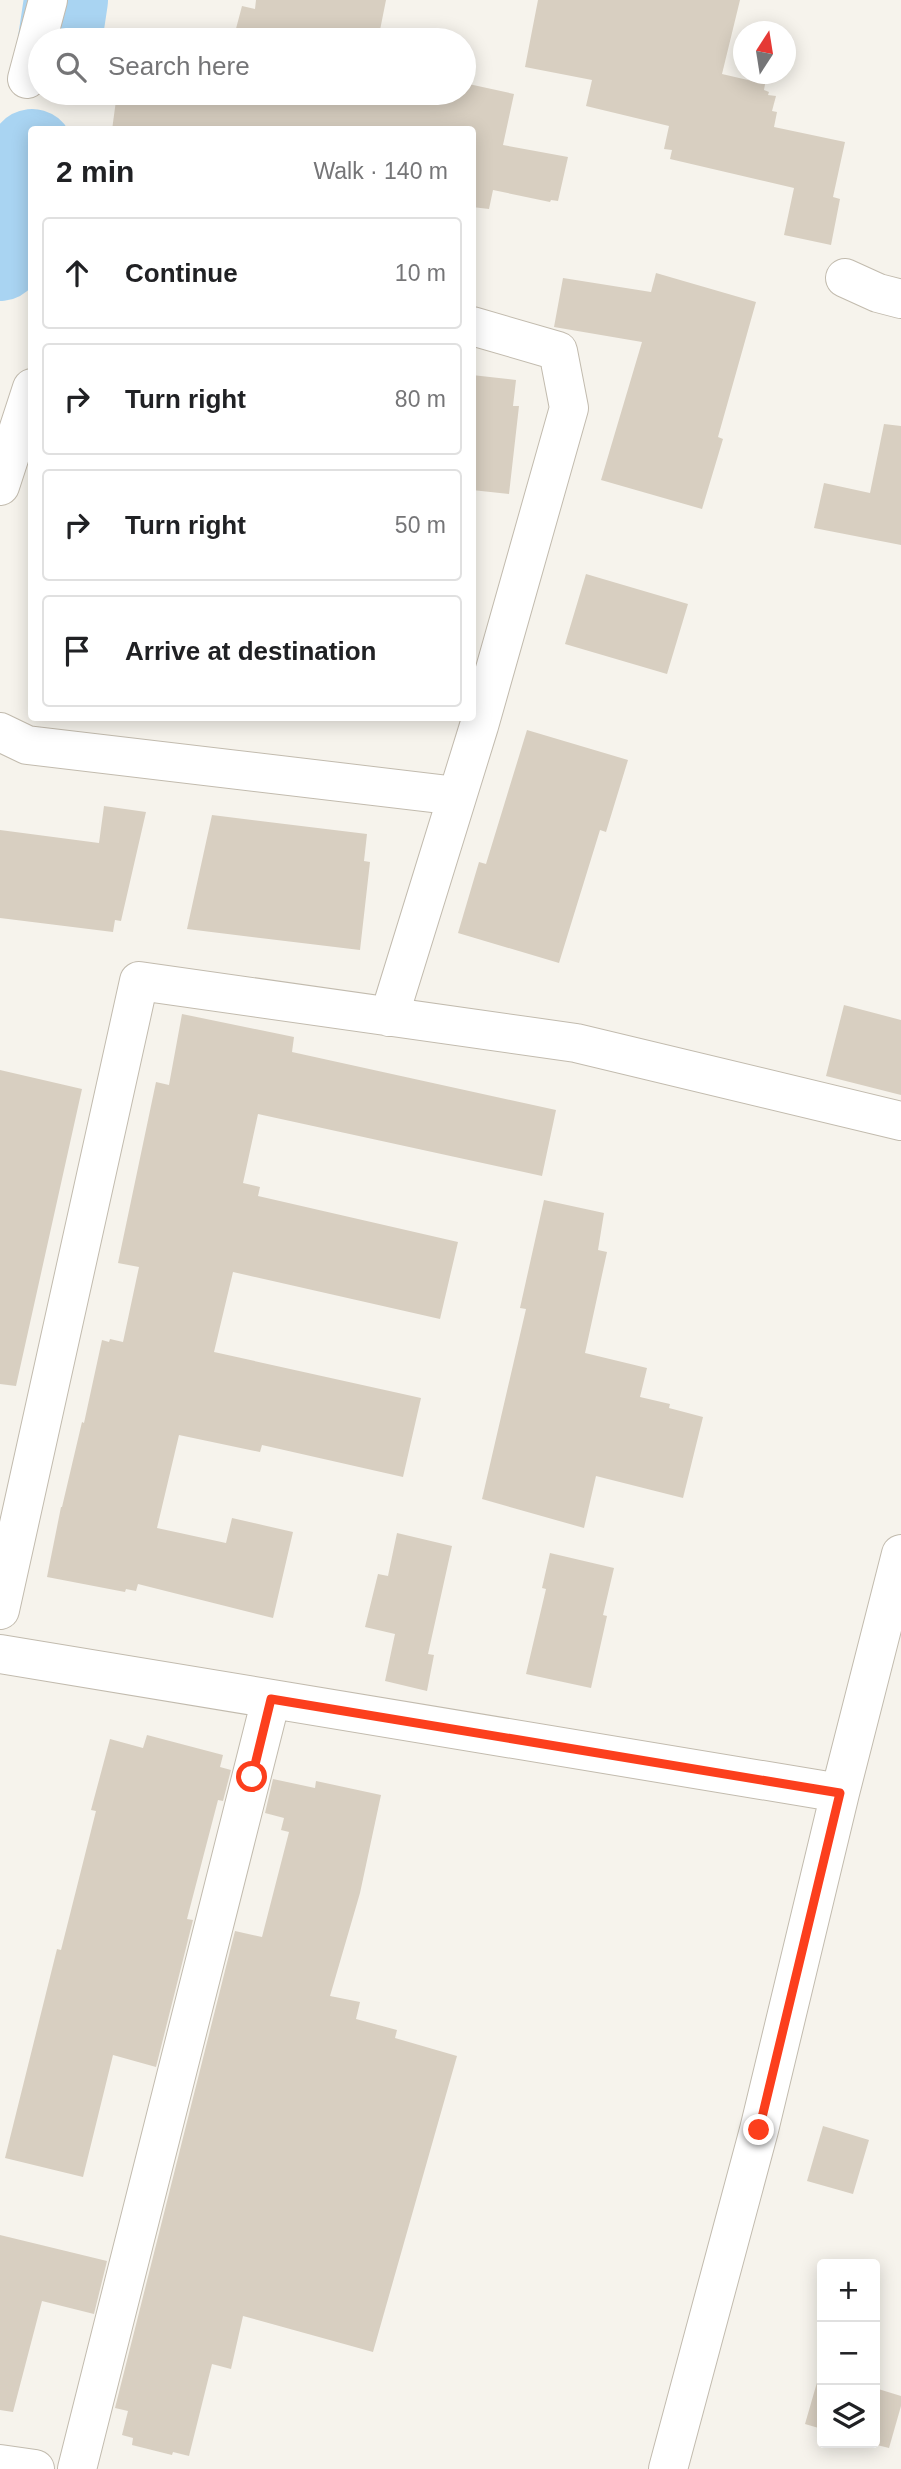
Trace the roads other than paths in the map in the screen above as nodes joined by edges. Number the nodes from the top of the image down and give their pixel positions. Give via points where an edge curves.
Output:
1 (48, 0) edge
2 (41, 28) edge
3 (28, 75) edge
4 (27, 79) dead end
5 (845, 278) dead end
6 (901, 299) edge
7 (476, 327) edge
8 (28, 400) edge
9 (0, 486) edge
10 (0, 732) edge
11 (457, 796) junction
12 (389, 1017) junction
13 (901, 1121) edge
14 (901, 1554) edge
15 (0, 1610) edge
16 (0, 1654) edge
17 (271, 1699) junction
18 (840, 1793) junction
19 (0, 2464) edge
20 (35, 2469) edge
21 (77, 2469) edge
22 (668, 2469) edge

1 - 2 street
3 - 4 street
5 - 6 street
7 - 11 street via 558,351 569,408
8 - 9 street
10 - 11 street via 27,745
11 - 12 street
12 - 13 street via 576,1043
12 - 15 street via 139,981
14 - 18 street
16 - 17 street
17 - 18 street
17 - 21 street
18 - 22 street via 759,2130
19 - 20 street

